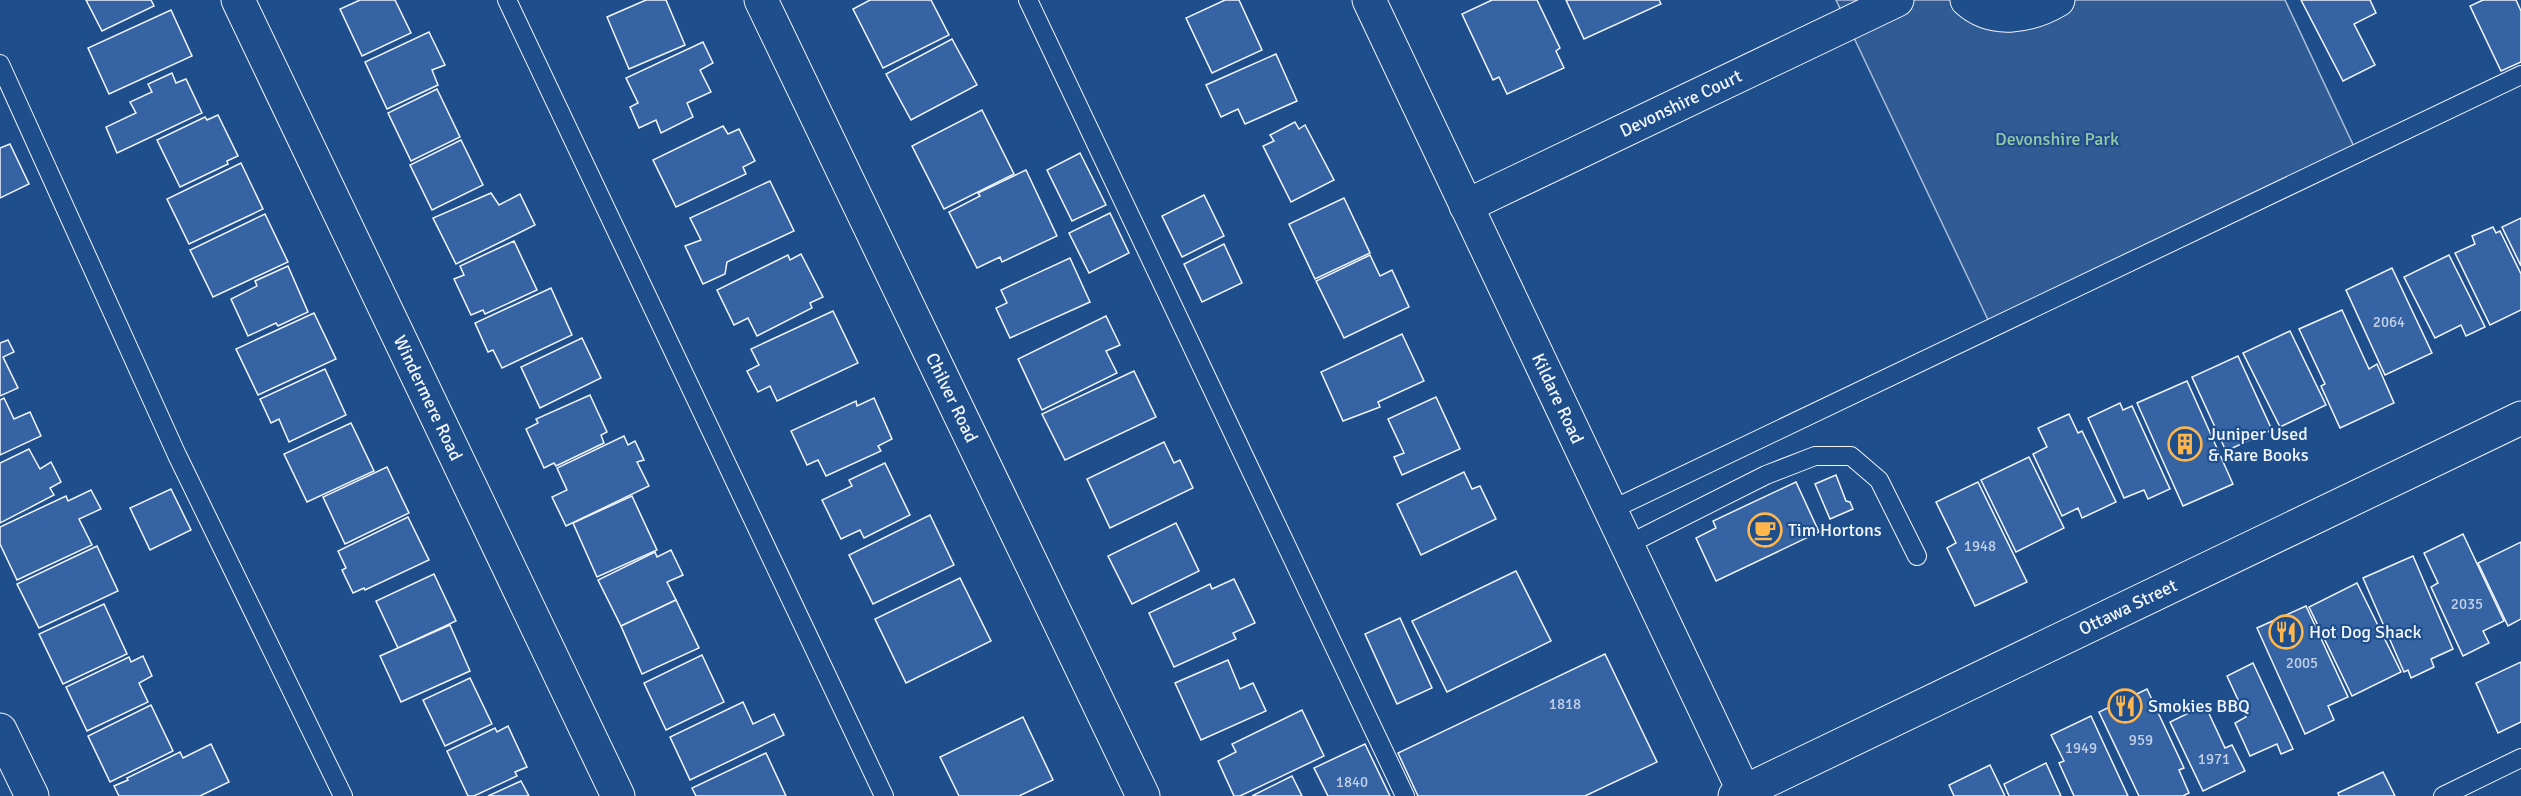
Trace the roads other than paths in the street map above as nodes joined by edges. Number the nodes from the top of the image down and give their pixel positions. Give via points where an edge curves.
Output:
1 (238, 0) edge
2 (507, 0) edge
3 (761, 0) edge
4 (1028, 0) edge
5 (1369, 0) edge
6 (1897, 0) edge
7 (1967, 0) edge
8 (2058, 0) edge
9 (0, 64) edge
10 (2521, 75) edge
11 (1466, 206) junction
12 (2521, 418) edge
13 (1611, 510) junction
14 (1627, 545) junction
15 (1917, 556) dead end
16 (0, 730) edge
17 (2521, 758) edge
18 (1742, 795) edge
19 (32, 796) edge
20 (343, 796) edge
21 (618, 796) edge
22 (884, 796) edge
23 (1143, 796) edge
24 (1405, 796) edge
25 (2443, 796) edge

1 - 21 street, Windermere Road
2 - 22 lane
3 - 23 street, Chilver Road
4 - 24 lane
5 - 11 street, Kildare Road
6 - 11 street, Devonshire Court
7 - 8 street via 1992,13 2017,16 2040,11
9 - 20 lane via 177,455
10 - 13 lane
11 - 13 street, Kildare Road
12 - 18 street, Ottawa Street
13 - 14 street, Kildare Road
14 - 15 lane via 1766,475 1815,456 1851,456 1880,480
14 - 18 street, Kildare Road
16 - 19 street
17 - 25 lane

